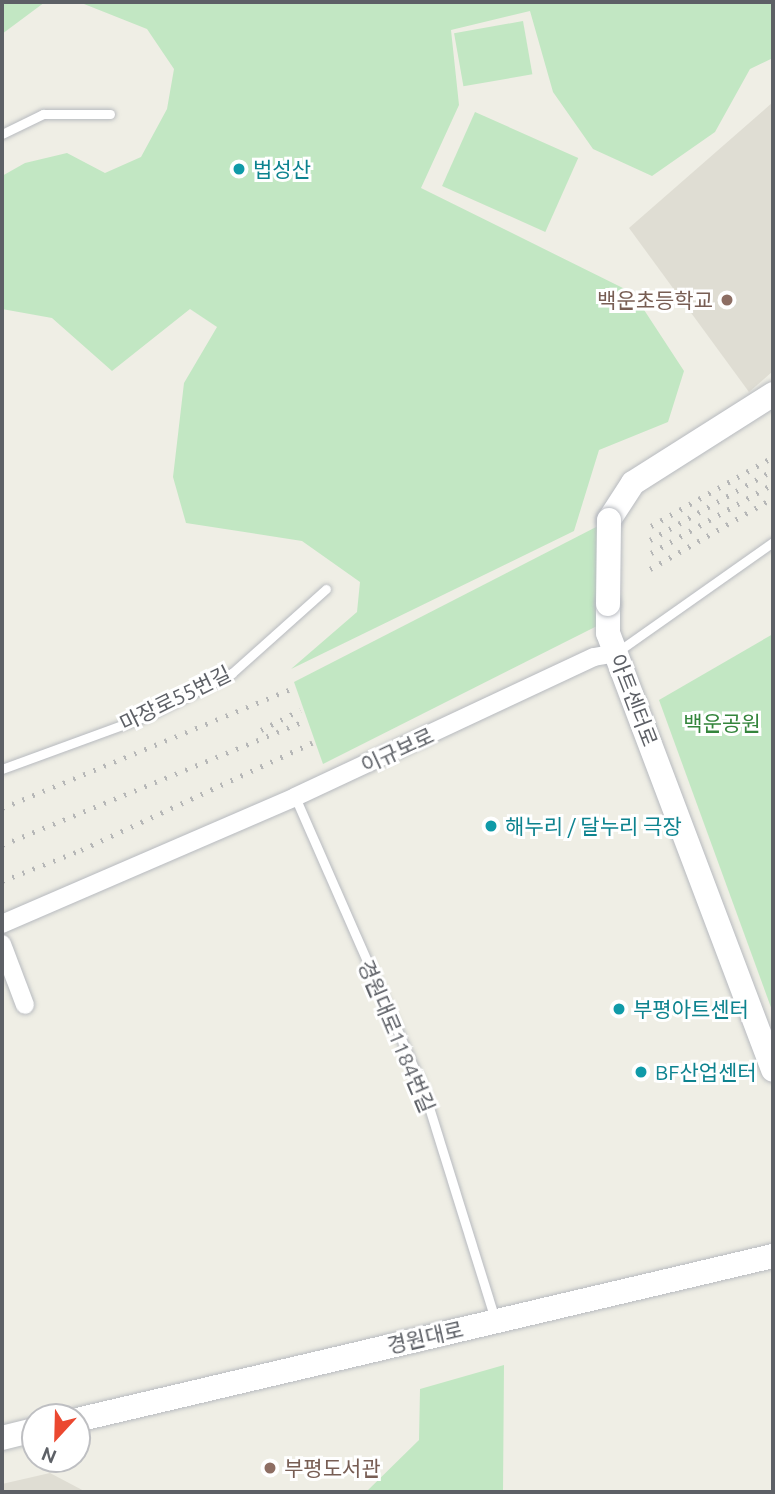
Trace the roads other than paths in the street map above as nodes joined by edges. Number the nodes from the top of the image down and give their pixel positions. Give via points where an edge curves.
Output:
1 (110, 114) dead end
2 (2, 134) edge
3 (773, 394) edge
4 (772, 546) edge
5 (326, 589) dead end
6 (616, 653) junction
7 (2, 769) edge
8 (295, 797) junction
9 (2, 924) edge
10 (2, 944) edge
11 (25, 1005) dead end
12 (773, 1070) edge
13 (773, 1256) edge
14 (496, 1321) junction
15 (91, 1417) edge
16 (21, 1433) edge
17 (2, 1438) edge

1 - 2 lane via 43,114
3 - 6 street, 아트센터로, bridge via 633,483 609,520 608,633
4 - 6 lane, 이규보로
5 - 7 lane, 마장로55번길 via 232,673 147,716
6 - 8 street, 이규보로 via 594,657
6 - 12 street, 아트센터로
8 - 9 street, 이규보로
8 - 14 lane, 경원대로1184번길 via 423,1088
10 - 11 street
13 - 14 street, 경원대로
14 - 15 street, 경원대로
16 - 17 street

